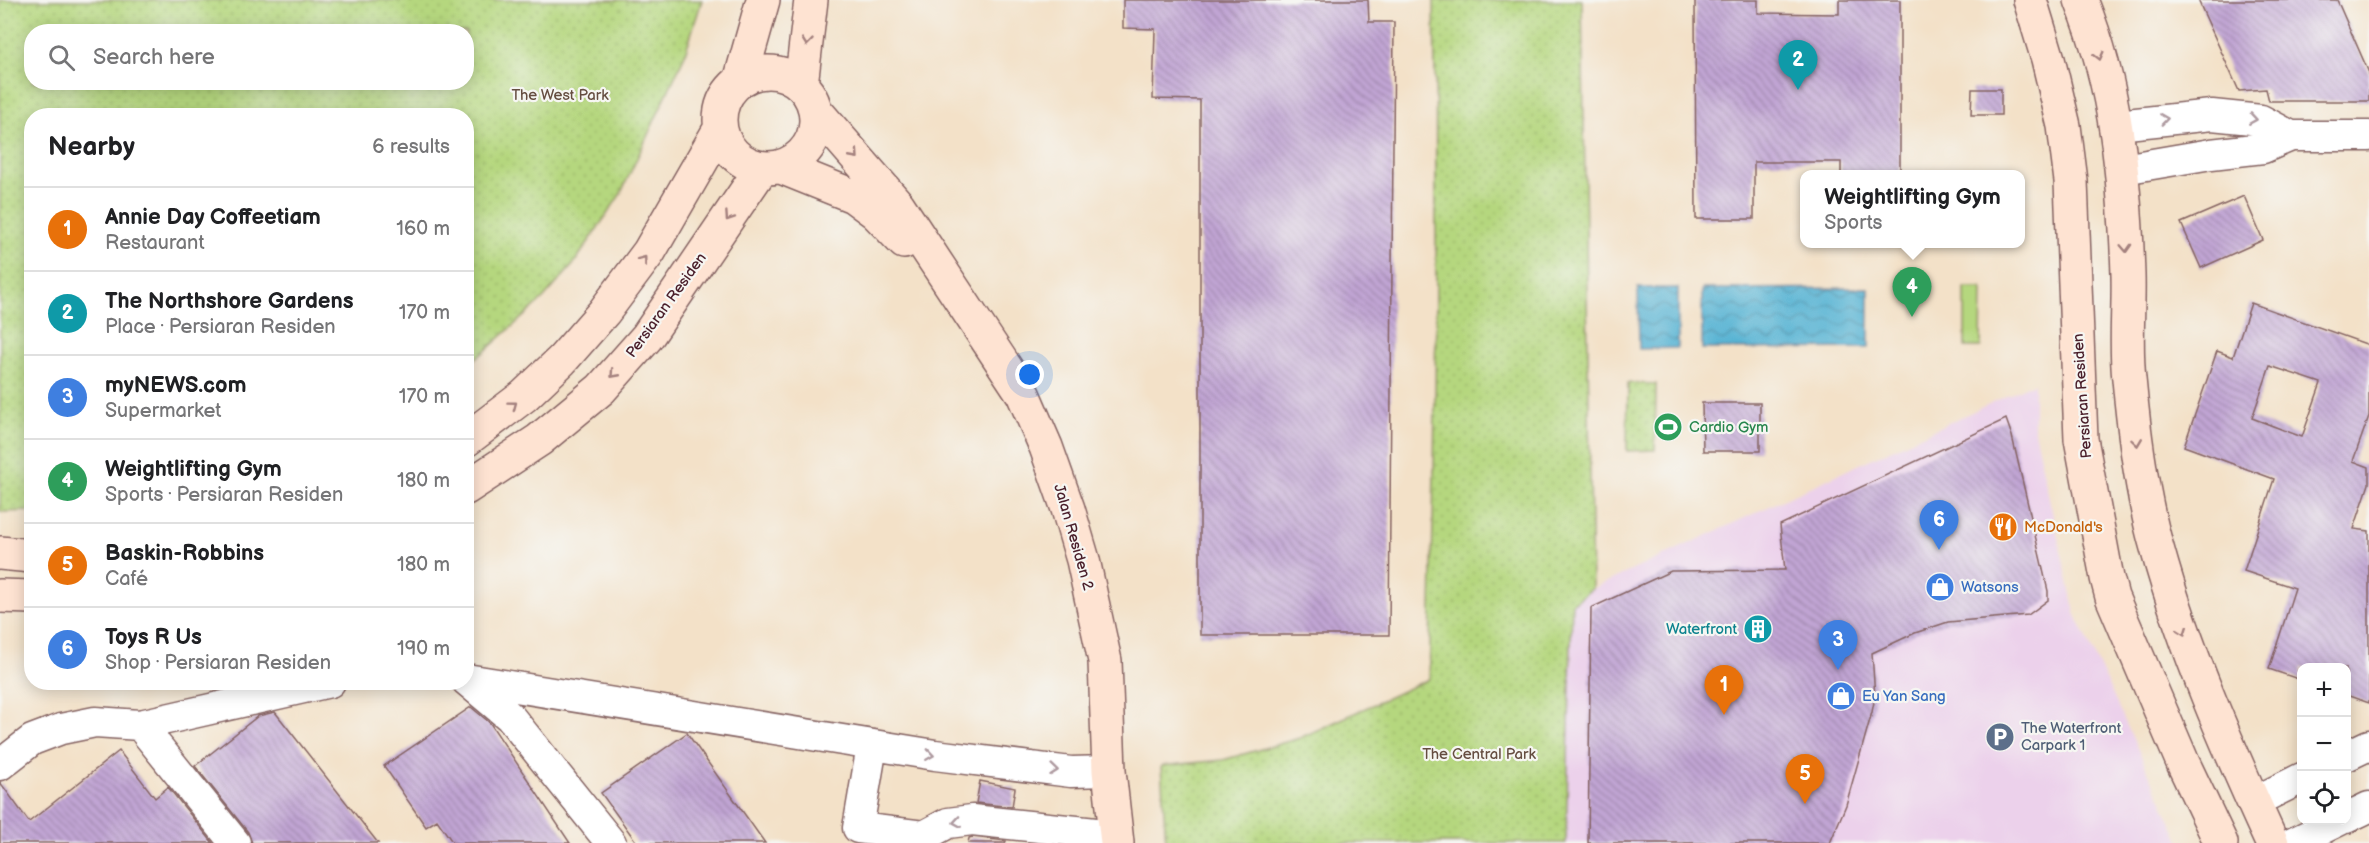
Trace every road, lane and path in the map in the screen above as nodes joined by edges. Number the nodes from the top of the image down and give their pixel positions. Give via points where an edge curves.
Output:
1 (763, 0) edge
2 (811, 0) edge
3 (2030, 0) edge
4 (2081, 0) edge
5 (741, 78) junction
6 (808, 98) junction
7 (2117, 125) junction
8 (720, 129) junction
9 (2291, 136) junction
10 (2369, 136) edge
11 (771, 168) junction
12 (2123, 169) junction
13 (936, 262) junction
14 (474, 434) edge
15 (474, 483) edge
16 (0, 553) edge
17 (24, 555) edge
18 (0, 596) edge
19 (24, 597) edge
20 (474, 681) edge
21 (474, 687) edge
22 (295, 690) edge
23 (140, 725) junction
24 (2369, 745) edge
25 (872, 746) junction
26 (2351, 754) edge
27 (0, 765) edge
28 (1109, 771) junction
29 (2297, 780) edge
30 (2254, 802) junction
31 (2369, 807) edge
32 (2351, 816) edge
33 (2330, 825) edge
34 (849, 836) edge
35 (924, 839) edge
36 (1116, 839) edge
37 (235, 843) edge
38 (611, 843) edge
39 (2221, 843) edge
40 (2272, 843) edge
41 (2293, 843) edge

1 - 5 street
2 -> 6 street
3 - 39 street, Persiaran Residen via 2066,137 2081,439 2107,578 2183,763
4 -> 7 street
5 - 6 street via 772,71 788,76
5 - 8 street via 728,92 720,110
6 - 11 street via 816,129 809,146 797,159
6 -> 13 street, Jalan Residen 2 via 898,205
7 -> 9 street via 2212,115 2261,120
7 - 12 street
8 - 11 street via 735,156 747,164
14 -> 8 street via 524,396 604,312 649,252
9 - 10 street
9 - 12 street via 2264,148
11 - 13 street, Jalan Residen 2 via 853,196 903,241
11 -> 15 street, Persiaran Residen via 647,337 600,389 540,440
12 -> 30 street via 2128,378 2146,502 2182,631
13 - 28 street, Jalan Residen 2 via 1023,394 1068,508 1105,661
16 - 17 street
18 - 19 street
20 - 25 street
21 - 38 street via 510,717
22 - 23 street
23 - 27 street via 95,722 62,729 32,740
23 - 37 street
24 - 26 street
25 -> 28 street via 1000,765 1071,772
25 - 34 street
28 - 36 street, Jalan Residen 2
29 - 30 street
30 - 40 street
31 - 32 street
33 - 41 street
34 - 35 street
36 -> 35 street via 972,820 948,823

